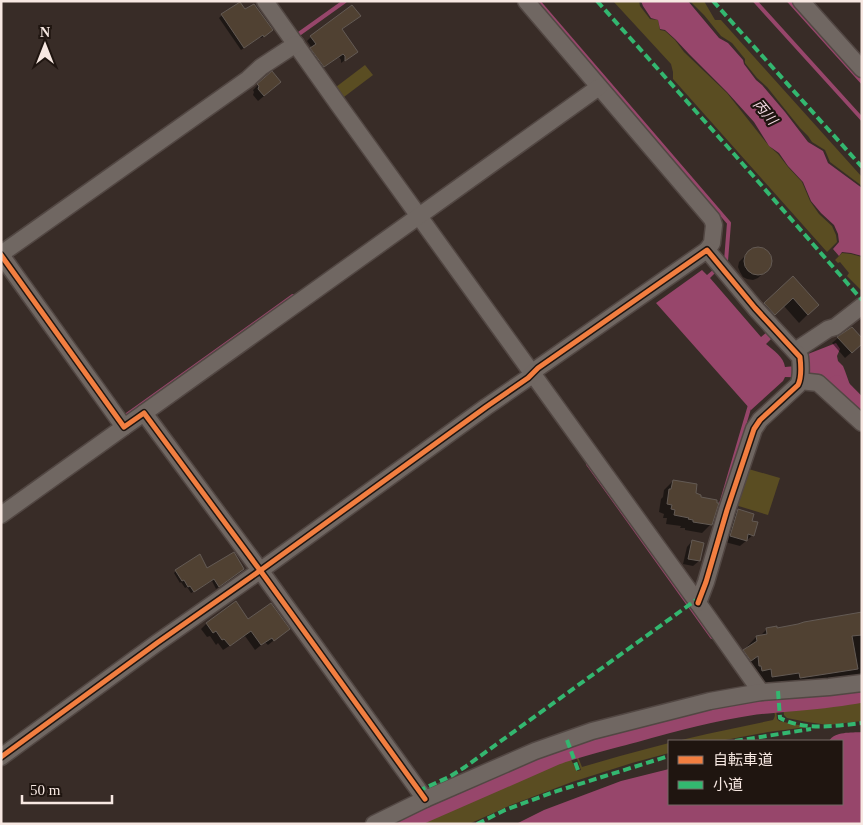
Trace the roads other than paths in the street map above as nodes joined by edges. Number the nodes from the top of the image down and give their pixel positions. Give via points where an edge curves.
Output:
1 (265, 1) edge
2 (526, 1) edge
3 (801, 1) edge
4 (292, 43) junction
5 (862, 69) edge
6 (596, 83) junction
7 (416, 212) junction
8 (707, 250) junction
9 (1, 254) edge
10 (862, 306) edge
11 (799, 369) junction
12 (532, 374) junction
13 (144, 413) junction
14 (121, 423) junction
15 (862, 423) edge
16 (1, 515) edge
17 (263, 574) junction
18 (698, 603) junction
19 (862, 682) edge
20 (761, 692) junction
21 (1, 757) edge
22 (425, 799) junction
23 (374, 824) edge

1 - 4 street
2 - 6 street
3 - 5 street
4 - 7 street
4 - 9 street via 240,84
6 - 7 street
6 - 8 street via 712,219 712,243
7 - 12 street
7 - 13 street
8 - 11 street
8 - 12 street
9 - 14 street
10 - 11 street via 828,329
11 - 15 street
11 - 18 street via 798,386 754,429
12 - 17 street
12 - 18 street
13 - 14 street
13 - 17 street
14 - 16 street
17 - 21 street via 157,643
17 - 22 street
18 - 20 street
19 - 20 street via 830,688
20 - 22 street via 710,701 592,731 535,751
22 - 23 street

